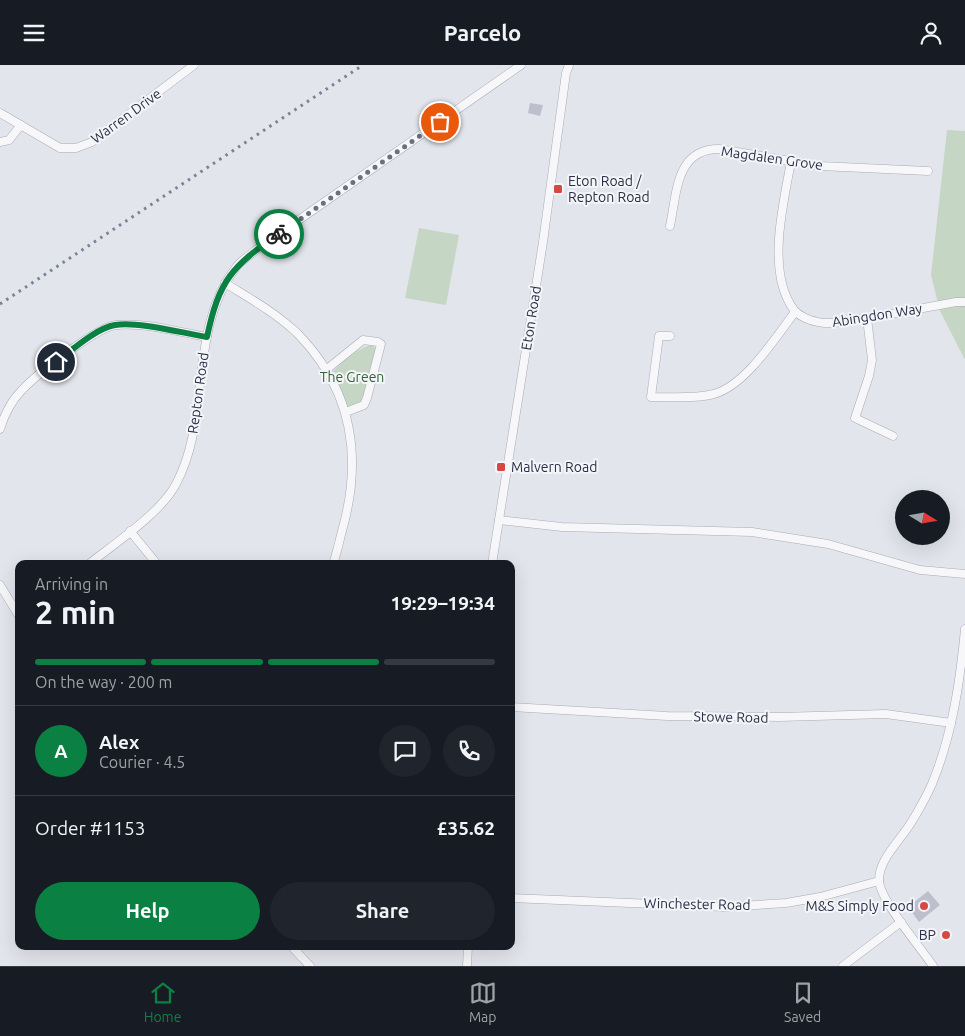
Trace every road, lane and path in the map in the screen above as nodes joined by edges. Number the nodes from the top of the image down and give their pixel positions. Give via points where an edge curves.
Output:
1 (194, 65) edge
2 (521, 65) edge
3 (561, 65) edge
4 (568, 69) edge
5 (0, 113) edge
6 (21, 125) junction
7 (0, 142) edge
8 (791, 162) junction
9 (928, 171) dead end
10 (670, 226) dead end
11 (224, 283) junction
12 (965, 302) edge
13 (795, 312) junction
14 (867, 318) junction
15 (670, 336) dead end
16 (207, 337) junction
17 (327, 369) junction
18 (346, 412) junction
19 (1, 419) edge
20 (0, 429) edge
21 (893, 436) dead end
22 (499, 520) junction
23 (130, 531) junction
24 (94, 560) edge
25 (154, 560) edge
26 (334, 560) edge
27 (493, 560) edge
28 (965, 574) edge
29 (0, 585) edge
30 (15, 609) edge
31 (965, 629) edge
32 (956, 701) junction
33 (965, 702) edge
34 (515, 707) edge
35 (951, 723) junction
36 (879, 881) junction
37 (515, 898) edge
38 (901, 922) junction
39 (295, 950) edge
40 (468, 950) edge
41 (310, 966) edge
42 (468, 966) edge
43 (844, 966) edge
44 (933, 966) edge

1 - 6 street, Warren Drive via 92,143 60,148
2 - 11 street, Repton Road via 260,247 238,264
3 - 4 street, Eton Road
4 - 22 street, Eton Road
5 - 6 street, Warren Drive
6 - 7 street via 9,140
8 - 9 street, Magdalen Grove
8 - 10 street, Magdalen Grove via 720,149 707,149 695,154 685,165 679,181
8 - 13 street via 780,244 781,275 786,297
11 - 16 street, Repton Road via 214,305
11 - 17 street via 267,309 296,333
12 - 14 street, Abingdon Way
13 - 14 street, Abingdon Way via 819,323
13 - 15 street via 749,371 716,393 696,397 651,397 659,336
14 - 21 street via 872,360 855,418
16 - 19 street via 131,324 114,325 97,333 42,372 21,391
16 - 23 street, Repton Road via 186,464 175,487
17 - 18 street
17 - 18 street via 364,340 381,344 368,398 364,405
18 - 26 street via 352,455 348,509
19 - 20 street
22 - 27 street, Eton Road
22 - 28 street via 562,527 752,532 828,544 920,570
23 - 24 street, Repton Road
23 - 25 street
29 - 30 street
31 - 32 street
32 - 33 street
32 - 35 street
34 - 35 street, Stowe Road via 676,716 886,714
35 - 36 street via 930,787 912,822 883,864
36 - 37 street, Winchester Road via 811,899 725,907
36 - 38 street via 884,896
38 - 43 street
38 - 44 street
39 - 41 street
40 - 42 street

